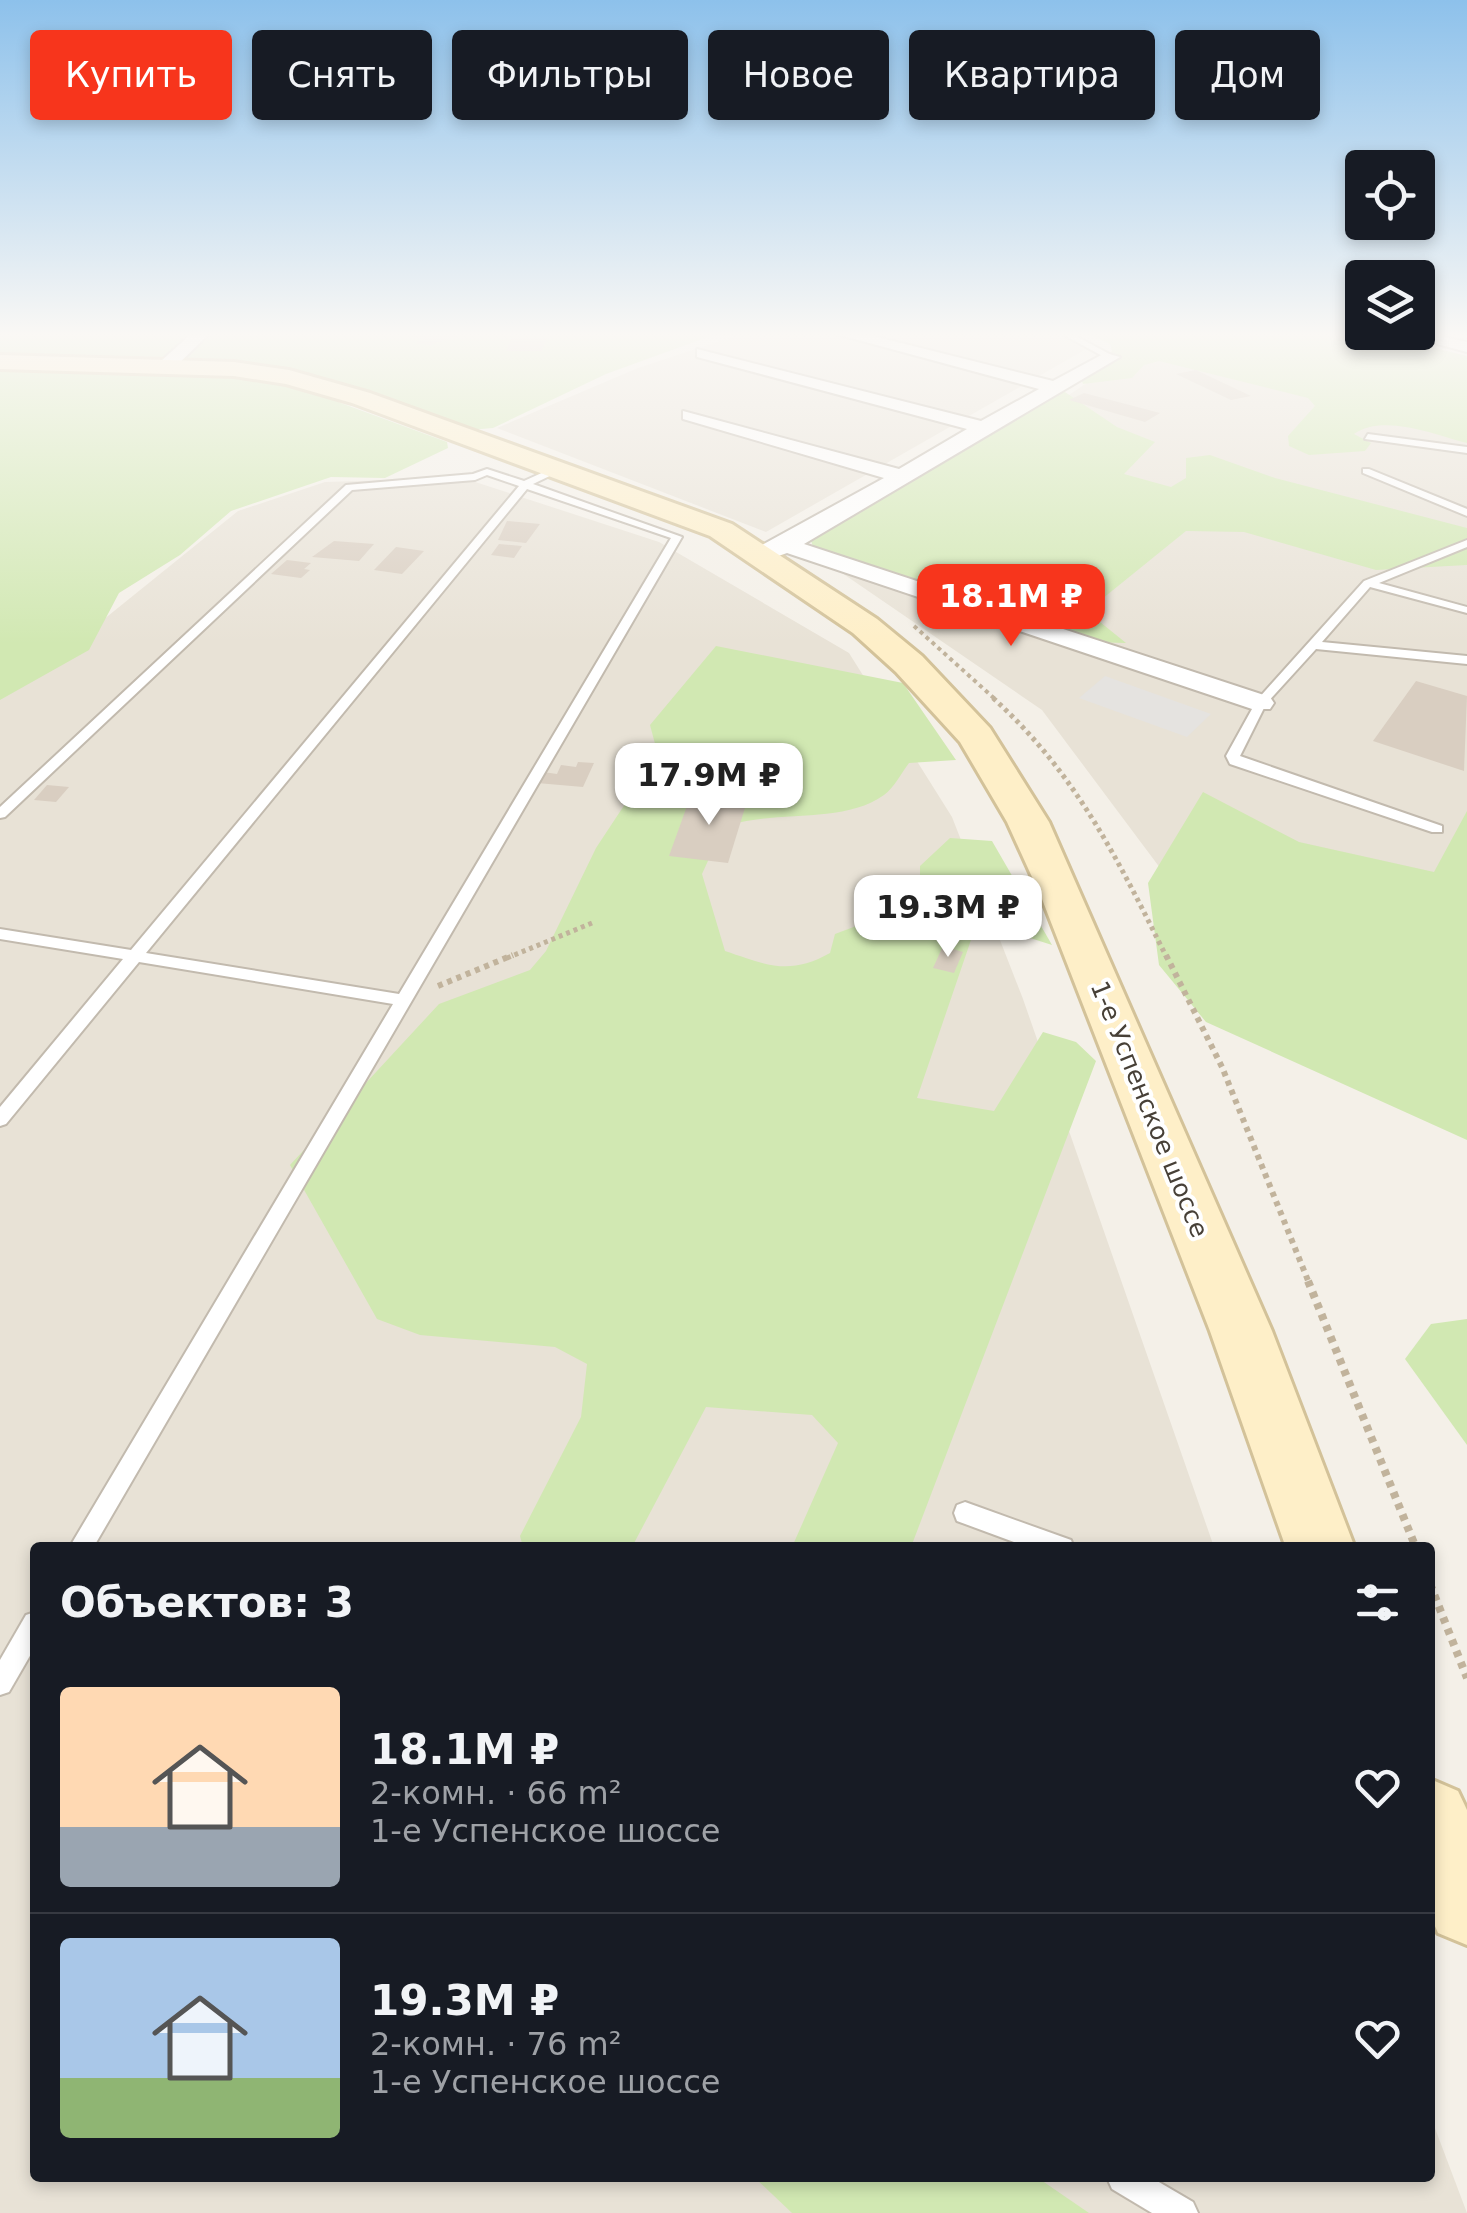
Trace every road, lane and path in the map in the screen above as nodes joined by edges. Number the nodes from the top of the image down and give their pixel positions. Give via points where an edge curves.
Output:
1 (445, 437) edge
2 (767, 437) edge
3 (966, 437) edge
4 (1377, 437) edge
5 (1467, 450) edge
6 (1366, 471) dead end
7 (901, 476) junction
8 (541, 477) junction
9 (1467, 513) edge
10 (1467, 543) edge
11 (773, 550) junction
12 (1368, 583) junction
13 (1467, 610) edge
14 (897, 616) dead end
15 (1315, 645) junction
16 (1467, 660) edge
17 (1260, 703) junction
18 (0, 814) edge
19 (1437, 829) dead end
20 (592, 923) dead end
21 (0, 934) edge
22 (136, 956) junction
23 (404, 1000) junction
24 (0, 1120) edge
25 (966, 1512) dead end
26 (84, 1542) edge
27 (1047, 1542) edge
28 (1319, 1542) edge
29 (1414, 1542) edge
30 (1435, 1597) edge
31 (30, 1632) edge
32 (1467, 1678) edge
33 (0, 1683) edge
34 (1435, 1830) edge
35 (1467, 1904) edge
36 (1129, 2182) edge
37 (1182, 2213) edge

1 - 8 main road, 1-е Успенское шоссе
2 - 7 street
3 - 7 street
4 - 5 lane
6 - 9 lane
7 - 11 street
8 - 11 main road, 1-е Успенское шоссе
8 - 18 lane via 487,472 349,487
8 - 22 lane
8 - 23 lane via 678,537
10 - 12 lane
11 - 17 street
11 - 28 main road, 1-е Успенское шоссе via 939,692 976,736 1028,822 1240,1332
12 - 13 lane
12 - 15 lane
14 - 29 path via 929,636 1038,738 1104,831 1222,1066
15 - 16 lane
15 - 17 lane
17 - 19 lane via 1235,761
20 - 23 path
21 - 22 lane
22 - 23 lane
22 - 24 lane
23 - 26 lane
25 - 27 lane
30 - 32 path
31 - 33 lane
34 - 35 main road
36 - 37 lane

